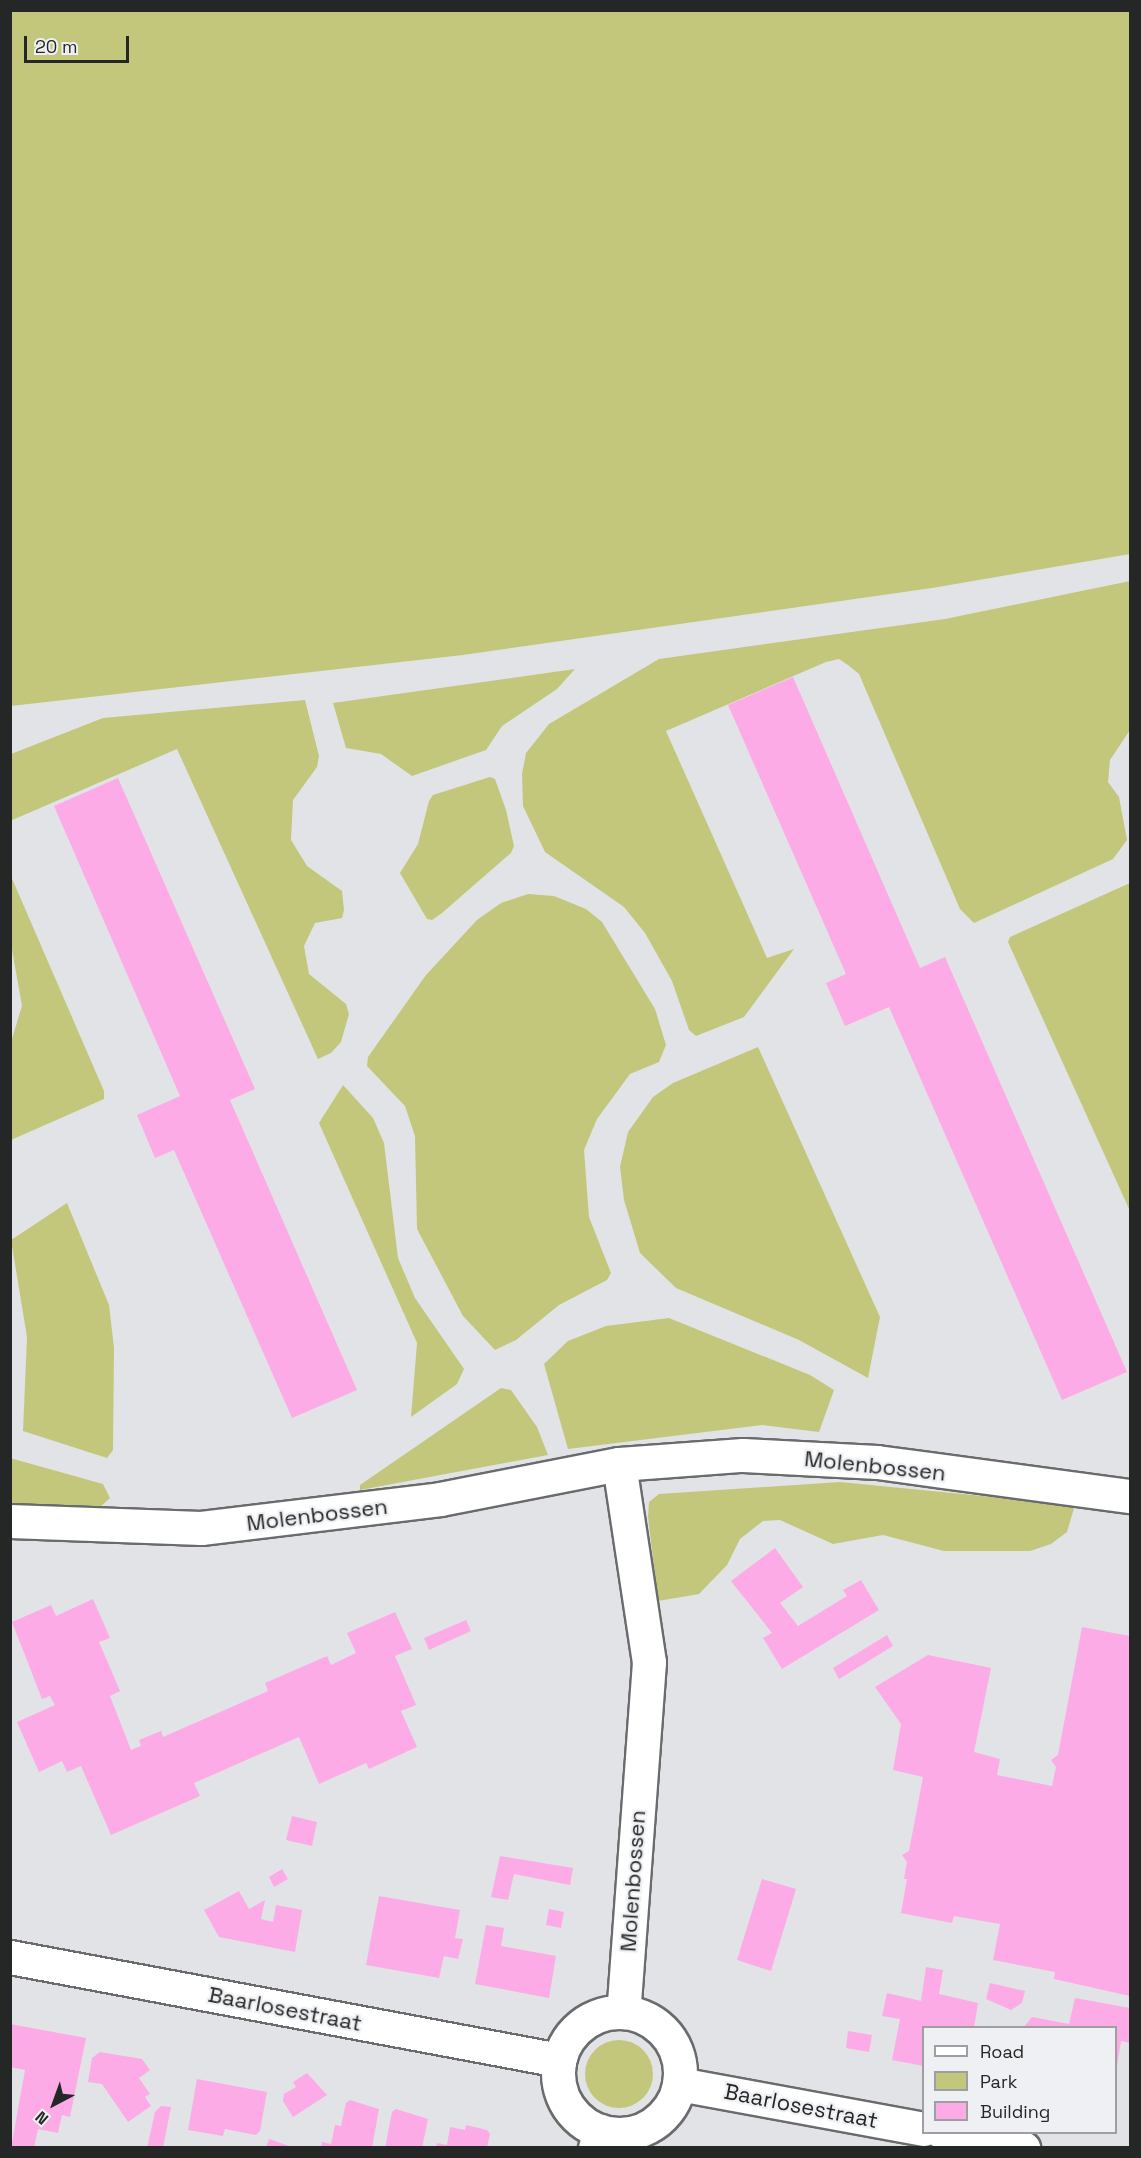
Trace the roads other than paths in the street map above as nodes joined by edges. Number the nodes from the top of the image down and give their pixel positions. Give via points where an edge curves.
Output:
1 (620, 1464) junction
2 (1131, 1496) edge
3 (10, 1521) edge
4 (10, 1957) edge
5 (623, 2012) junction
6 (559, 2060) junction
7 (679, 2084) junction
8 (922, 2129) edge
9 (947, 2134) edge
10 (597, 2139) edge
11 (1023, 2148) edge

1 - 2 street, Molenbossen via 743,1455 877,1462
1 - 3 street, Molenbossen via 440,1499 201,1528
1 - 5 street, Molenbossen via 649,1662
4 - 6 street, Baarlosestraat
5 - 6 street via 582,2024 571,2035
5 - 7 street via 640,2016 668,2037 676,2052
6 - 10 street via 558,2074 566,2104
7 - 8 street, Baarlosestraat
7 - 10 street via 664,2115 648,2127
9 - 11 street

